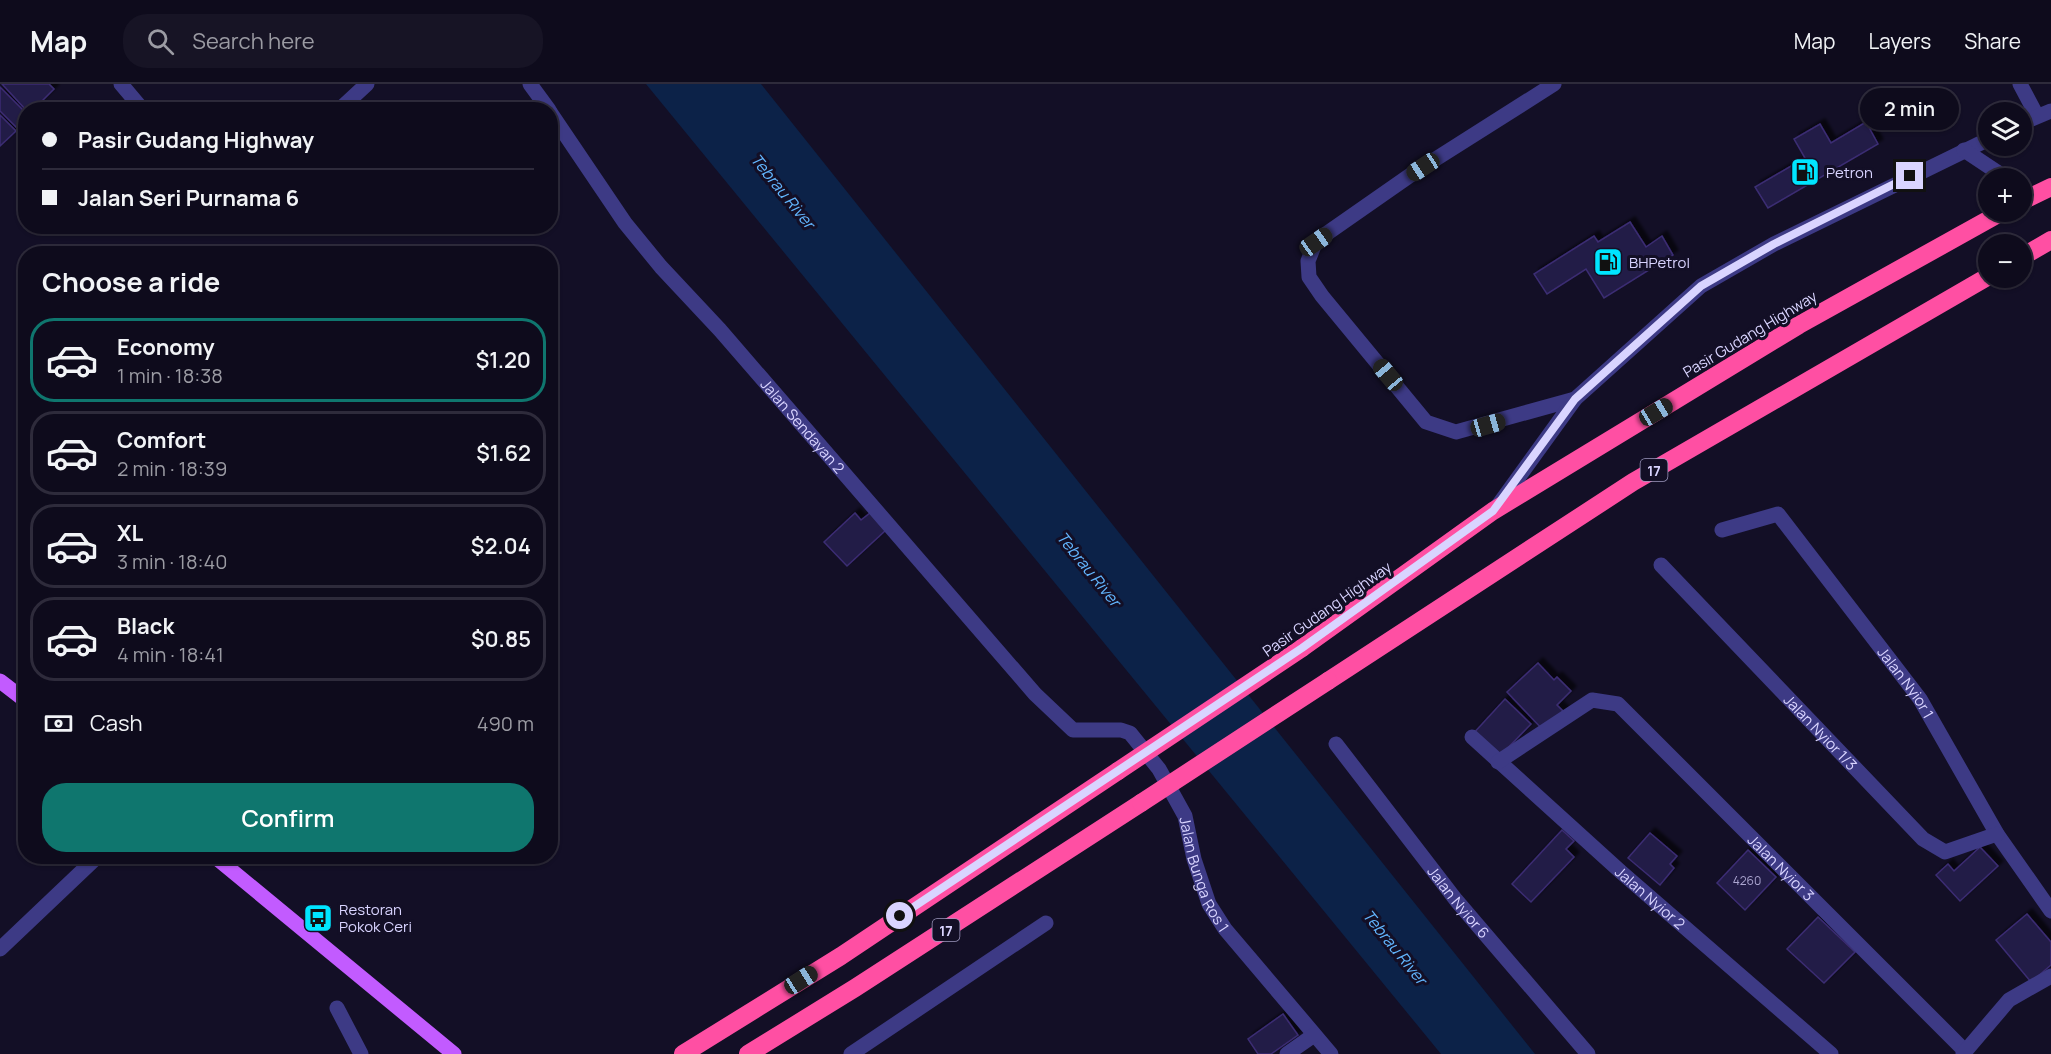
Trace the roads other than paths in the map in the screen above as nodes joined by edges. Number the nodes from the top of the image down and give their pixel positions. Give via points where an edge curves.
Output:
1 (121, 84) edge
2 (367, 84) edge
3 (530, 84) edge
4 (1554, 84) edge
5 (2020, 84) edge
6 (136, 102) edge
7 (348, 102) edge
8 (543, 102) edge
9 (2044, 113) edge
10 (558, 123) edge
11 (1978, 144) edge
12 (1964, 150) junction
13 (1991, 168) edge
14 (2051, 187) edge
15 (2032, 193) edge
16 (1984, 222) edge
17 (2051, 240) edge
18 (2032, 251) edge
19 (1978, 282) edge
20 (1575, 399) junction
21 (1493, 511) junction
22 (1722, 530) dead end
23 (1661, 565) dead end
24 (0, 681) edge
25 (18, 695) edge
26 (1071, 728) joint
27 (1472, 737) dead end
28 (1336, 744) dead end
29 (1498, 762) junction
30 (1997, 834) junction
31 (90, 864) edge
32 (224, 864) edge
33 (2051, 911) edge
34 (1046, 923) dead end
35 (0, 949) edge
36 (2051, 976) edge
37 (337, 1008) dead end
38 (1314, 1035) junction
39 (1964, 1053) edge
40 (361, 1054) edge
41 (454, 1054) edge
42 (682, 1054) edge
43 (748, 1054) edge
44 (851, 1054) edge
45 (1287, 1054) edge
46 (1331, 1054) edge
47 (1588, 1054) edge
48 (1831, 1054) edge

1 - 6 street
2 - 7 street
3 - 8 street, Jalan Sendayan 2
4 - 20 street via 1418,170 1316,242 1308,261 1309,278 1426,422 1456,432
5 - 9 street
10 - 26 street, Jalan Sendayan 2 via 625,223 661,267 1035,694
11 - 12 street
12 - 13 street
12 - 20 street via 1774,244 1701,286
14 - 15 highway
16 - 21 highway, Pasir Gudang Highway / 17 via 1798,325
17 - 18 highway
19 - 43 highway, 17, bridge via 1633,482
20 - 21 street
21 - 42 highway, Pasir Gudang Highway / 17, bridge via 1302,648 841,956
22 - 30 street, Jalan Nyior 1 via 1778,514 1920,699
23 - 30 street, Jalan Nyior 1/3 via 1923,839 1945,852
24 - 25 main road
26 - 38 street, Jalan Bunga Ros 1 via 1121,729 1130,733 1145,751 1185,816 1209,904 1225,929
27 - 29 street, Jalan Nyior 2
28 - 47 street, Jalan Nyior 6 via 1456,900
29 - 39 street, Jalan Nyior 3 via 1592,700 1618,704
29 - 48 street, Jalan Nyior 2
30 - 33 street, Jalan Nyior 1
31 - 35 street
32 - 41 main road
34 - 44 street
36 - 39 street via 2009,1000
37 - 40 street
38 - 45 street
38 - 46 street, Jalan Bunga Ros 1

